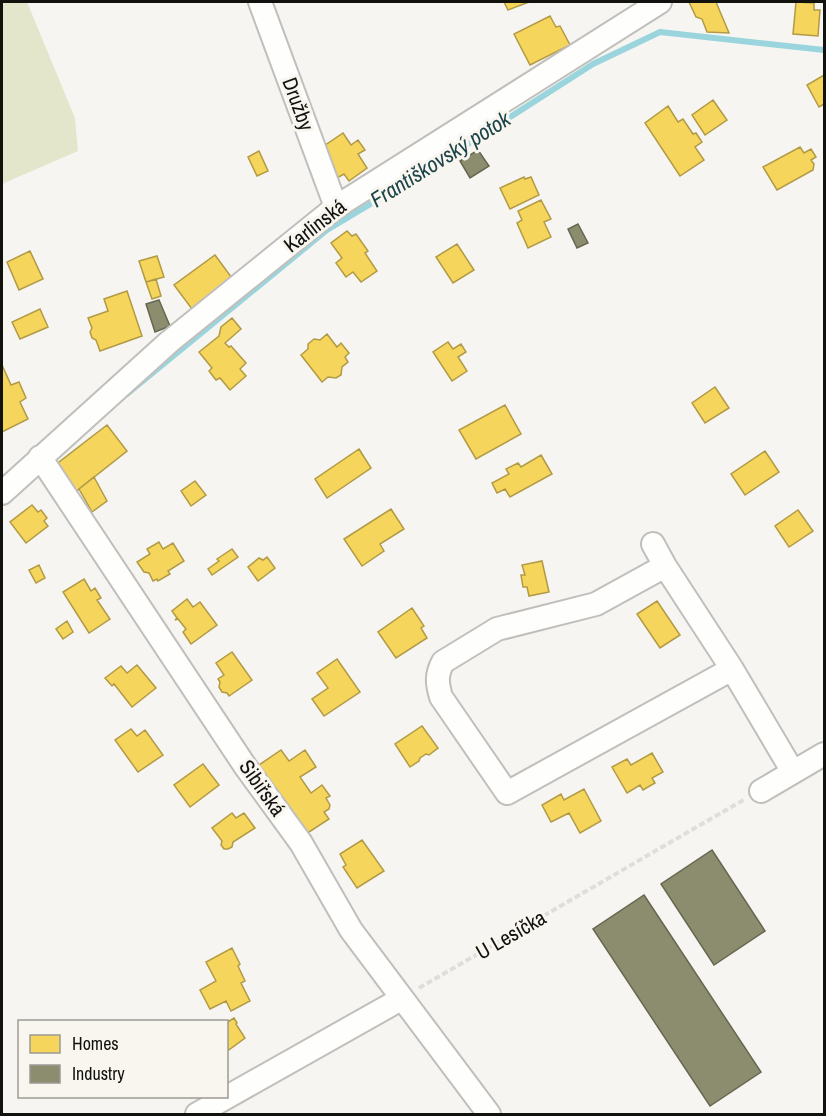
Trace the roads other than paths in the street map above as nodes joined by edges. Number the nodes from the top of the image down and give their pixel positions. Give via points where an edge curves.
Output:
1 (260, 2) edge
2 (660, 2) edge
3 (336, 207) junction
4 (40, 457) junction
5 (2, 493) edge
6 (653, 544) dead end
7 (665, 566) junction
8 (732, 669) junction
9 (825, 754) edge
10 (793, 772) junction
11 (761, 791) road end
12 (400, 999) junction
13 (228, 1096) edge
14 (225, 1098) edge
15 (197, 1114) edge
16 (489, 1114) edge

1 - 3 street, Družby
2 - 3 street, Karlinská
3 - 4 street, Karlinská via 169,342
4 - 5 street, Karlinská
4 - 12 street, Sibiřská via 245,766 301,843 351,930
6 - 7 street
7 - 8 street
7 - 8 street via 596,603 497,630 443,662 436,682 441,697 512,801
8 - 10 street
9 - 10 street
10 - 11 street
12 - 13 street
12 - 16 street, Sibiřská
14 - 15 street

